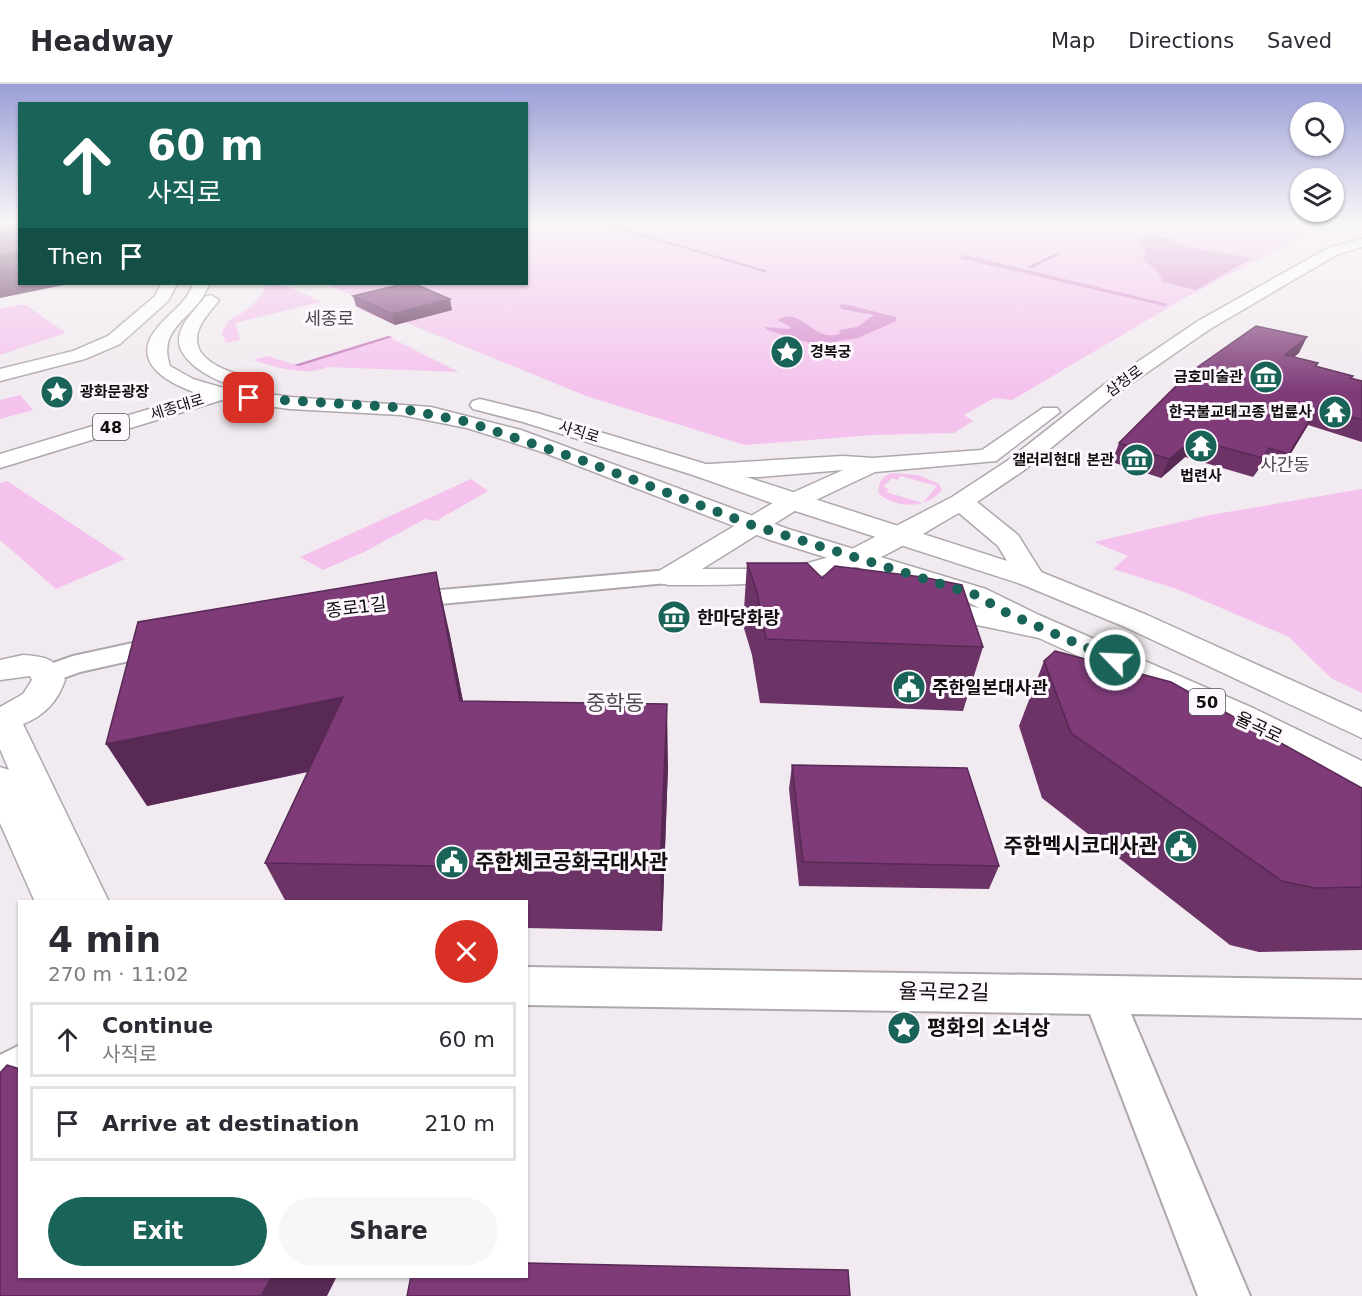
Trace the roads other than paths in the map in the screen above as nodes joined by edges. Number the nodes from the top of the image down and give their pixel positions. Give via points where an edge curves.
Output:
1 (1262, 278) edge
2 (1287, 278) edge
3 (168, 285) edge
4 (201, 285) edge
5 (219, 285) edge
6 (0, 375) edge
7 (169, 375) junction
8 (225, 386) junction
9 (1082, 389) dead end
10 (1064, 402) dead end
11 (120, 412) junction
12 (0, 447) edge
13 (0, 461) edge
14 (873, 465) junction
15 (701, 471) junction
16 (792, 502) junction
17 (962, 502) junction
18 (752, 525) junction
19 (896, 535) junction
20 (854, 559) junction
21 (669, 577) junction
22 (756, 577) junction
23 (1031, 578) junction
24 (835, 591) edge
25 (902, 602) edge
26 (1050, 631) junction
27 (0, 670) edge
28 (49, 674) junction
29 (2, 719) edge
30 (1362, 726) edge
31 (1362, 778) edge
32 (0, 781) edge
33 (55, 900) edge
34 (87, 900) edge
35 (528, 986) edge
36 (1103, 995) junction
37 (1362, 999) edge
38 (18, 1068) edge
39 (0, 1084) edge
40 (1224, 1296) edge

1 - 9 street, 삼청로
2 - 17 street, 삼청로 via 1204,325 1112,388 1015,466
3 - 6 street via 162,298 114,340 80,355
4 - 7 street via 156,343 160,366
5 - 8 street, 사직로 via 193,324 187,343 190,352
7 - 8 street, 사직로
7 - 11 street via 159,392
8 - 11 street, 세종대로 / 48
8 - 13 street, 세종대로 / 48
8 - 15 street, 사직로 via 465,401 530,417
8 - 18 street, 사직로 / 50 via 282,401 393,407 446,416 584,461
10 - 14 street via 988,456
11 - 12 street, 세종대로 / 48
14 - 15 street via 843,463
14 - 16 street
15 - 16 street, 사직로
16 - 18 street
16 - 19 street, 사직로
17 - 19 street, 삼청로
17 - 23 street via 1009,541
18 - 20 street, 사직로 / 50
18 - 21 street
19 - 20 street, 삼청로
19 - 23 street
20 - 22 street, 삼청로 via 809,571
20 - 26 street, 율곡로 / 50 via 976,595
21 - 22 street
21 - 28 street, 종로1길 via 429,598 303,614 73,665
22 - 24 street
23 - 30 street via 1136,621
25 - 26 street
26 - 31 street, 율곡로 / 50
27 - 28 street via 33,666
28 - 29 street via 49,688 42,697
29 - 34 street
32 - 33 street
35 - 36 street, 율곡로2길
36 - 37 street, 율곡로2길
36 - 40 street
38 - 39 street

